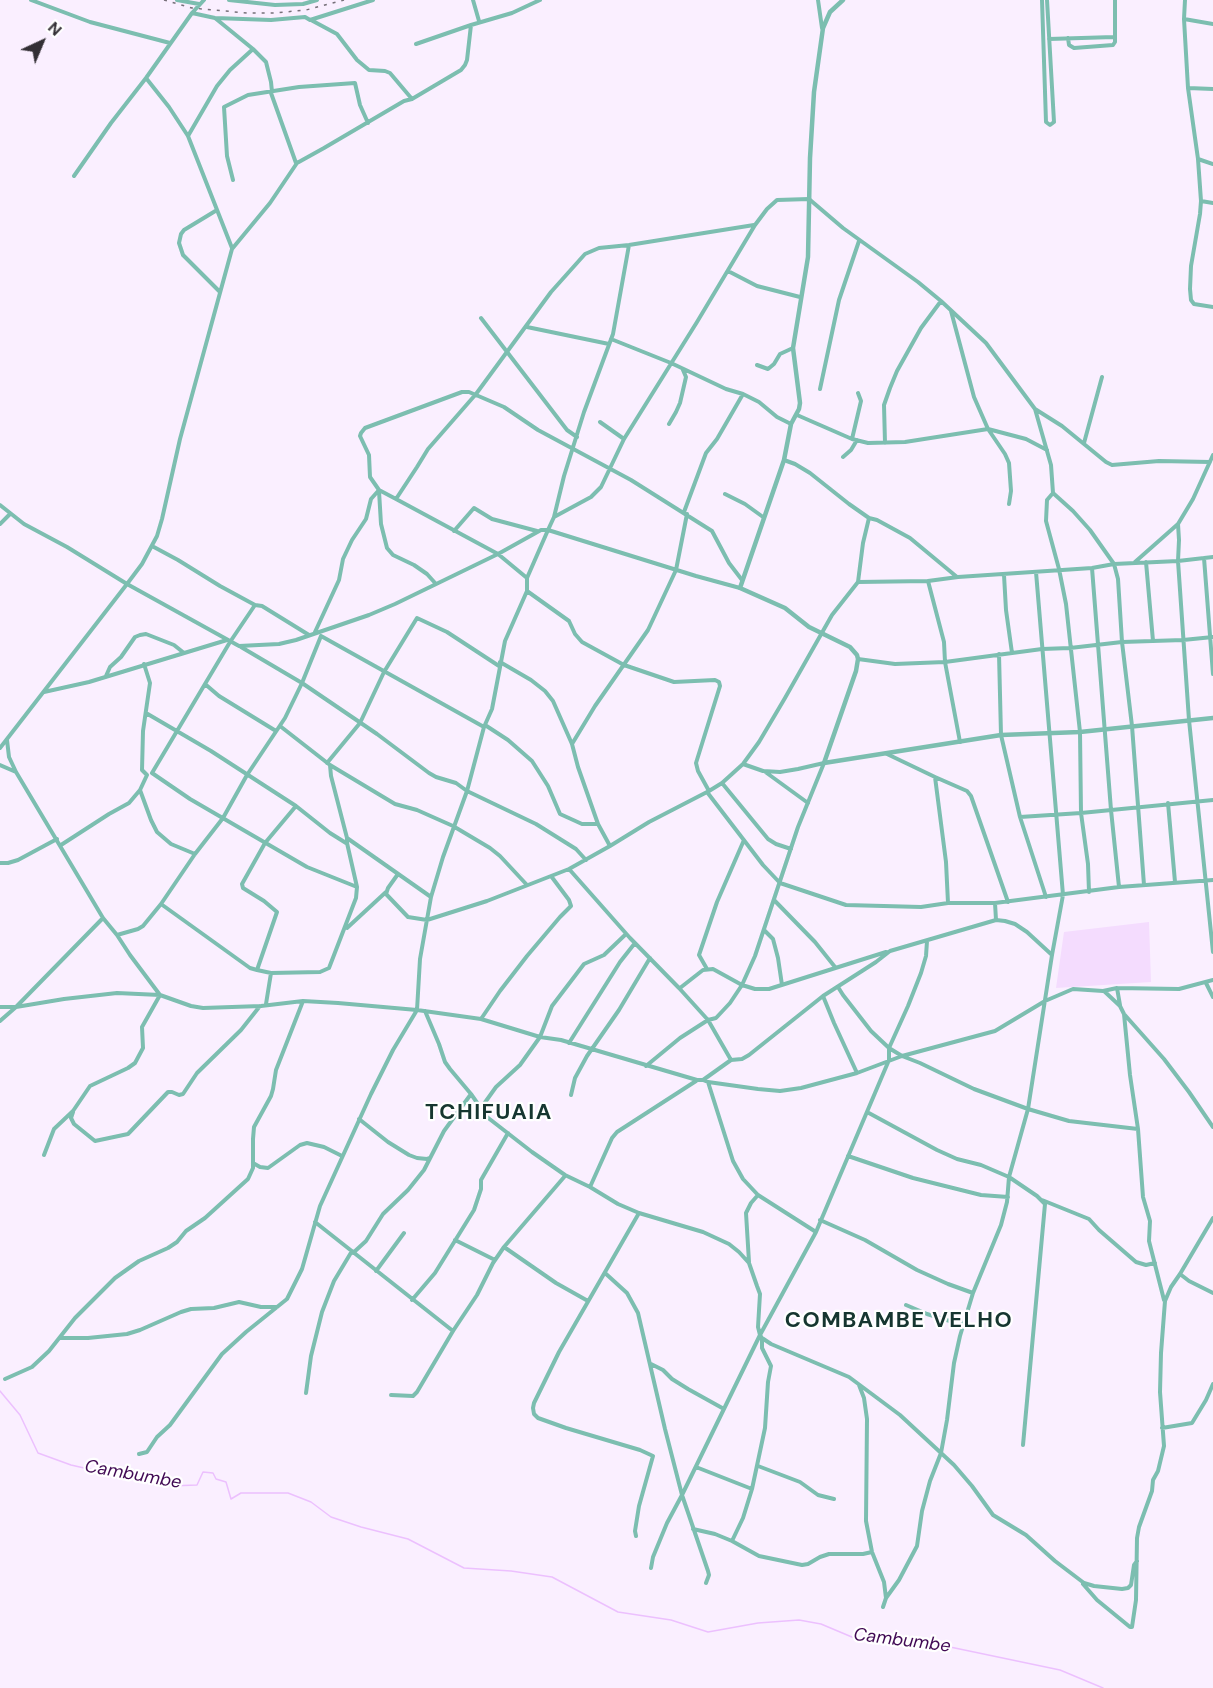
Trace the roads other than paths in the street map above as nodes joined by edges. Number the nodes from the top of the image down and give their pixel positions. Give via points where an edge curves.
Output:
1 (31, 0) edge
2 (177, 0) edge
3 (204, 0) edge
4 (229, 0) edge
5 (316, 0) edge
6 (373, 0) edge
7 (473, 0) edge
8 (540, 0) edge
9 (819, 0) edge
10 (843, 0) edge
11 (1042, 0) edge
12 (1047, 0) edge
13 (1115, 0) edge
14 (1186, 0) edge
15 (199, 4) junction
16 (192, 13) junction
17 (215, 18) junction
18 (1184, 19) junction
19 (310, 20) junction
20 (480, 21) junction
21 (1213, 24) edge
22 (471, 25) junction
23 (822, 28) junction
24 (1114, 37) junction
25 (1068, 38) junction
26 (1043, 39) junction
27 (1049, 39) junction
28 (170, 43) junction
29 (416, 44) dead end
30 (253, 49) junction
31 (146, 78) junction
32 (1188, 88) junction
33 (1213, 89) edge
34 (272, 92) junction
35 (412, 99) junction
36 (368, 123) junction
37 (188, 136) junction
38 (1198, 159) junction
39 (297, 162) junction
40 (1213, 164) edge
41 (74, 176) dead end
42 (233, 180) dead end
43 (809, 199) junction
44 (1201, 201) junction
45 (1213, 203) edge
46 (217, 210) junction
47 (755, 225) junction
48 (859, 241) junction
49 (629, 245) junction
50 (232, 249) junction
51 (728, 271) junction
52 (220, 292) junction
53 (800, 297) junction
54 (941, 301) junction
55 (1213, 307) edge
56 (950, 309) junction
57 (481, 318) dead end
58 (526, 327) junction
59 (611, 339) junction
60 (609, 344) junction
61 (793, 348) junction
62 (508, 352) junction
63 (671, 363) junction
64 (757, 365) dead end
65 (683, 370) junction
66 (1102, 377) dead end
67 (820, 389) dead end
68 (858, 393) dead end
69 (476, 394) junction
70 (743, 394) junction
71 (1035, 409) junction
72 (797, 415) junction
73 (600, 422) dead end
74 (669, 424) dead end
75 (791, 424) junction
76 (988, 429) junction
77 (577, 436) junction
78 (624, 439) junction
79 (854, 440) junction
80 (885, 443) junction
81 (1084, 443) junction
82 (573, 448) junction
83 (1048, 450) junction
84 (1213, 455) edge
85 (843, 458) dead end
86 (784, 460) junction
87 (1210, 462) junction
88 (610, 469) junction
89 (379, 490) junction
90 (1053, 493) junction
91 (725, 494) dead end
92 (396, 499) junction
93 (1009, 504) dead end
94 (0, 505) edge
95 (685, 513) junction
96 (10, 514) junction
97 (554, 517) junction
98 (763, 517) junction
99 (869, 518) junction
100 (0, 524) edge
101 (1178, 524) junction
102 (548, 530) junction
103 (454, 531) junction
104 (537, 531) junction
105 (152, 546) junction
106 (498, 554) junction
107 (1213, 557) edge
108 (1204, 558) junction
109 (1178, 561) junction
110 (1134, 562) junction
111 (1146, 562) junction
112 (1114, 564) junction
113 (1092, 568) junction
114 (1059, 569) junction
115 (676, 570) junction
116 (1036, 572) junction
117 (1004, 574) junction
118 (527, 578) junction
119 (958, 578) junction
120 (742, 580) junction
121 (928, 581) junction
122 (858, 582) junction
123 (127, 584) junction
124 (436, 584) junction
125 (740, 588) junction
126 (527, 591) junction
127 (256, 605) junction
128 (822, 633) junction
129 (312, 634) junction
130 (321, 636) junction
131 (1211, 638) edge
132 (1183, 640) junction
133 (229, 641) junction
134 (1153, 641) junction
135 (1122, 642) junction
136 (1097, 645) junction
137 (239, 646) junction
138 (1070, 648) junction
139 (1042, 649) junction
140 (1012, 652) junction
141 (184, 653) junction
142 (999, 654) junction
143 (858, 659) junction
144 (945, 662) junction
145 (144, 664) junction
146 (500, 664) junction
147 (624, 665) junction
148 (384, 672) junction
149 (1213, 674) edge
150 (106, 676) junction
151 (302, 683) junction
152 (205, 684) junction
153 (43, 692) junction
154 (146, 713) junction
155 (1213, 718) edge
156 (1189, 720) junction
157 (360, 723) junction
158 (280, 726) junction
159 (485, 726) junction
160 (1132, 726) junction
161 (1105, 729) junction
162 (177, 731) junction
163 (276, 731) junction
164 (1080, 732) junction
165 (1048, 733) junction
166 (1001, 735) junction
167 (7, 739) junction
168 (960, 742) junction
169 (572, 744) junction
170 (0, 748) edge
171 (885, 753) junction
172 (824, 762) junction
173 (328, 764) junction
174 (743, 764) junction
175 (0, 765) edge
176 (763, 771) junction
177 (16, 772) junction
178 (150, 774) junction
179 (247, 775) junction
180 (935, 777) junction
181 (722, 783) junction
182 (140, 790) junction
183 (466, 791) junction
184 (708, 792) junction
185 (1213, 800) edge
186 (1197, 801) junction
187 (808, 803) junction
188 (1168, 803) junction
189 (296, 806) junction
190 (1137, 806) junction
191 (1111, 810) junction
192 (1081, 813) junction
193 (1056, 814) junction
194 (1020, 816) junction
195 (223, 818) junction
196 (598, 824) junction
197 (453, 826) junction
198 (57, 839) junction
199 (744, 840) junction
200 (347, 841) junction
201 (265, 843) junction
202 (61, 845) junction
203 (610, 846) junction
204 (791, 849) junction
205 (195, 854) junction
206 (586, 860) junction
207 (0, 863) edge
208 (569, 869) junction
209 (398, 874) junction
210 (551, 876) junction
211 (1204, 880) junction
212 (1213, 880) edge
213 (1175, 882) junction
214 (780, 883) junction
215 (527, 885) junction
216 (1144, 885) junction
217 (357, 887) junction
218 (1119, 887) junction
219 (386, 892) junction
220 (1089, 892) junction
221 (1063, 895) junction
222 (431, 897) junction
223 (1046, 897) junction
224 (774, 900) junction
225 (1008, 902) junction
226 (948, 903) junction
227 (995, 903) junction
228 (161, 904) junction
229 (103, 918) junction
230 (996, 920) junction
231 (427, 921) junction
232 (344, 930) junction
233 (764, 930) junction
234 (626, 934) junction
235 (117, 935) junction
236 (927, 941) junction
237 (634, 942) junction
238 (890, 951) junction
239 (1213, 952) edge
240 (1052, 955) junction
241 (650, 958) junction
242 (836, 967) junction
243 (707, 969) junction
244 (257, 970) junction
245 (271, 973) junction
246 (1213, 980) edge
247 (1206, 983) junction
248 (742, 985) junction
249 (782, 985) junction
250 (838, 987) junction
251 (679, 988) junction
252 (1117, 988) junction
253 (1103, 991) junction
254 (160, 994) junction
255 (823, 996) junction
256 (1213, 997) edge
257 (303, 1001) junction
258 (1045, 1001) junction
259 (266, 1004) junction
260 (261, 1006) junction
261 (1120, 1006) junction
262 (0, 1007) edge
263 (16, 1007) junction
264 (417, 1010) junction
265 (425, 1011) junction
266 (1124, 1014) junction
267 (482, 1019) junction
268 (708, 1020) junction
269 (0, 1021) edge
270 (540, 1036) junction
271 (569, 1043) junction
272 (889, 1048) junction
273 (591, 1050) junction
274 (902, 1056) junction
275 (731, 1060) junction
276 (889, 1060) junction
277 (645, 1066) junction
278 (857, 1073) junction
279 (697, 1080) junction
280 (705, 1081) junction
281 (471, 1094) junction
282 (571, 1095) dead end
283 (481, 1108) junction
284 (1028, 1109) junction
285 (73, 1111) junction
286 (867, 1112) junction
287 (359, 1119) junction
288 (1213, 1127) edge
289 (1138, 1129) junction
290 (508, 1133) junction
291 (44, 1155) dead end
292 (342, 1156) junction
293 (848, 1156) junction
294 (430, 1158) junction
295 (253, 1163) junction
296 (565, 1175) junction
297 (1009, 1178) junction
298 (590, 1186) junction
299 (758, 1195) junction
300 (1008, 1197) junction
301 (1041, 1200) junction
302 (639, 1213) junction
303 (1213, 1218) edge
304 (820, 1220) junction
305 (315, 1222) junction
306 (816, 1232) junction
307 (404, 1233) dead end
308 (455, 1240) junction
309 (504, 1247) junction
310 (353, 1252) junction
311 (495, 1260) junction
312 (749, 1263) junction
313 (1155, 1263) junction
314 (376, 1271) junction
315 (605, 1273) junction
316 (1180, 1274) junction
317 (973, 1293) junction
318 (1213, 1293) edge
319 (412, 1300) junction
320 (588, 1301) junction
321 (1165, 1301) junction
322 (906, 1305) dead end
323 (278, 1307) junction
324 (963, 1325) junction
325 (453, 1331) junction
326 (761, 1337) junction
327 (60, 1338) junction
328 (651, 1364) junction
329 (5, 1379) dead end
330 (859, 1384) junction
331 (1213, 1384) edge
332 (306, 1394) dead end
333 (391, 1395) dead end
334 (724, 1409) junction
335 (1162, 1428) junction
336 (1023, 1444) dead end
337 (941, 1453) junction
338 (139, 1454) dead end
339 (758, 1466) junction
340 (696, 1467) junction
341 (752, 1490) junction
342 (682, 1495) junction
343 (834, 1499) dead end
344 (693, 1529) junction
345 (636, 1536) dead end
346 (732, 1541) junction
347 (872, 1552) junction
348 (1137, 1561) junction
349 (651, 1568) dead end
350 (1079, 1579) junction
351 (706, 1583) dead end
352 (886, 1598) junction
353 (883, 1607) dead end

1 - 28 street via 90,22
2 - 15 street
3 - 15 street
4 - 5 street via 275,5
6 - 19 street
7 - 20 street
8 - 20 street via 512,13
9 - 23 street
10 - 23 street via 830,12
11 - 26 street
12 - 27 street
13 - 24 street
14 - 18 street
15 - 16 street
16 - 17 street
16 - 28 street
17 - 19 street
17 - 30 street
18 - 21 street
18 - 32 street
19 - 35 street via 338,33 369,70 390,73
20 - 22 street
22 - 29 street
22 - 35 street via 464,68
23 - 43 street via 811,125
24 - 25 street
24 - 25 street via 1111,45 1074,48
25 - 27 street
26 - 27 street
26 - 27 street via 1046,122 1050,125 1054,122
28 - 31 street
30 - 34 street via 266,62
30 - 37 street via 217,86
31 - 37 street
31 - 41 street
32 - 33 street
32 - 38 street
34 - 36 street via 356,83
34 - 39 street
34 - 42 street via 252,94 224,107 227,156
35 - 36 street
36 - 39 street
37 - 46 street
38 - 40 street
38 - 44 street
39 - 50 street
43 - 47 street via 777,200
43 - 48 street
43 - 53 street via 807,257
44 - 45 street
44 - 55 street via 1191,266 1191,300 1198,306
46 - 50 street
46 - 52 street via 184,230 179,243 183,255
47 - 49 street
47 - 51 street
48 - 54 street
48 - 67 street via 839,300
49 - 58 street via 598,248 585,254
49 - 59 street
50 - 52 street
51 - 53 street via 757,286
51 - 63 street
52 - 105 street
53 - 61 street
54 - 56 street
54 - 80 street via 921,328 890,388 884,405
56 - 71 street via 986,343
56 - 76 street via 974,397
57 - 62 street
58 - 60 street
58 - 62 street
59 - 60 street
59 - 63 street
60 - 77 street
61 - 64 street via 780,354 768,369
61 - 72 street via 800,403
62 - 69 street
62 - 77 street via 567,430
63 - 65 street
63 - 78 street
65 - 70 street
65 - 74 street via 686,377 680,403
66 - 81 street
68 - 79 street via 861,401
69 - 82 street
69 - 89 street via 462,392 363,430 360,436 368,452 370,477
69 - 92 street via 428,449
70 - 75 street
70 - 95 street via 706,453
71 - 81 street
71 - 83 street
72 - 75 street
72 - 79 street
73 - 78 street
75 - 86 street
76 - 80 street
76 - 83 street via 1026,439
76 - 93 street via 1009,463
77 - 82 street
78 - 88 street
79 - 80 street
79 - 85 street
81 - 87 street via 1112,465
82 - 88 street
82 - 97 street
83 - 90 street
84 - 87 street
86 - 98 street
86 - 99 street via 810,473
87 - 101 street
88 - 95 street
88 - 97 street via 596,492
89 - 92 street
89 - 124 street via 381,524 389,552 414,565
89 - 129 street via 343,559 339,580
90 - 112 street via 1082,521
90 - 114 street via 1047,500 1046,521
91 - 98 street
92 - 103 street
94 - 96 street
95 - 115 street
95 - 120 street via 714,533
96 - 100 street
96 - 123 street
97 - 102 street
98 - 120 street
99 - 119 street via 910,538
99 - 122 street
101 - 109 street
101 - 110 street
102 - 104 street
102 - 115 street
102 - 118 street
103 - 104 street via 474,508 492,519
103 - 106 street
104 - 106 street
105 - 123 street
105 - 127 street
106 - 118 street
106 - 124 street
107 - 108 street
108 - 109 street
108 - 131 street
109 - 111 street
109 - 132 street
110 - 111 street
110 - 112 street
111 - 134 street
112 - 113 street
112 - 135 street
113 - 114 street
113 - 136 street
114 - 116 street
114 - 138 street
115 - 125 street
115 - 147 street via 648,630
116 - 117 street
116 - 139 street
117 - 119 street
117 - 140 street
118 - 126 street
119 - 121 street
120 - 125 street
121 - 122 street
121 - 144 street via 944,642
122 - 128 street
123 - 133 street
123 - 153 street
124 - 129 street via 378,611
125 - 128 street via 777,603
126 - 146 street via 505,641
126 - 147 street via 569,621 582,642
127 - 129 street
127 - 133 street
128 - 143 street via 850,647
128 - 174 street
129 - 130 street
129 - 137 street via 279,644
130 - 148 street
130 - 151 street
131 - 132 street
131 - 149 street
132 - 134 street
132 - 156 street
133 - 137 street
133 - 141 street
133 - 152 street
134 - 135 street
135 - 136 street
135 - 160 street
136 - 138 street
136 - 161 street
137 - 151 street
138 - 139 street
138 - 164 street
139 - 140 street
139 - 165 street
140 - 142 street
141 - 145 street
141 - 150 street via 174,645 140,635
142 - 144 street
142 - 166 street
143 - 144 street via 895,664
143 - 172 street
144 - 168 street
145 - 150 street
145 - 154 street via 150,683
146 - 148 street via 417,618
146 - 159 street
146 - 169 street via 531,680 549,695
147 - 169 street
147 - 184 street via 674,682 719,682 696,763
148 - 157 street
148 - 159 street
150 - 153 street
151 - 157 street
151 - 158 street
152 - 162 street
152 - 163 street
153 - 167 street
154 - 162 street
154 - 178 street via 142,770
155 - 156 street
156 - 160 street
156 - 186 street
157 - 173 street
157 - 183 street via 429,773
158 - 163 street
158 - 173 street
159 - 183 street
159 - 196 street via 532,761 560,814 582,824
160 - 161 street
160 - 190 street
161 - 164 street
161 - 191 street
162 - 178 street
162 - 179 street
163 - 179 street
164 - 165 street
164 - 192 street
165 - 166 street
165 - 193 street
166 - 168 street
166 - 194 street
167 - 170 street
167 - 177 street
168 - 171 street
169 - 196 street
171 - 172 street
171 - 180 street
172 - 176 street via 798,770
172 - 187 street
173 - 197 street via 395,804
173 - 200 street
174 - 176 street
174 - 181 street
175 - 177 street
176 - 187 street
177 - 198 street
178 - 182 street
178 - 195 street
179 - 189 street
179 - 195 street
180 - 225 street via 971,796
180 - 226 street
181 - 184 street
181 - 204 street via 768,839
182 - 202 street via 129,803
182 - 205 street via 157,832 171,844
183 - 197 street
183 - 206 street via 536,824 576,849
184 - 199 street
184 - 203 street
185 - 186 street
186 - 188 street
186 - 211 street
187 - 204 street
188 - 190 street
188 - 213 street
189 - 200 street via 330,833
189 - 201 street
190 - 191 street
190 - 216 street
191 - 192 street
191 - 218 street
192 - 193 street
192 - 220 street
193 - 194 street
193 - 221 street
194 - 223 street
195 - 201 street
195 - 205 street
196 - 203 street
197 - 215 street via 500,856
197 - 222 street
198 - 202 street
198 - 207 street via 18,860
199 - 214 street
199 - 243 street via 699,955
200 - 209 street
200 - 217 street
201 - 217 street via 307,867
201 - 244 street via 242,884 277,912
202 - 229 street
203 - 206 street
204 - 214 street
205 - 228 street
206 - 208 street
208 - 210 street
208 - 234 street
209 - 219 street
209 - 222 street
210 - 215 street
210 - 267 street via 571,906 500,991
211 - 212 street
211 - 213 street
211 - 239 street
213 - 216 street
214 - 224 street
214 - 226 street via 846,905 921,907
215 - 231 street
216 - 218 street
217 - 232 street
218 - 220 street
219 - 231 street via 408,916
219 - 232 street
220 - 221 street
221 - 223 street
221 - 240 street
222 - 231 street
223 - 225 street
224 - 233 street
224 - 242 street
225 - 227 street
226 - 227 street
227 - 230 street
228 - 235 street via 138,930
228 - 244 street
229 - 235 street
229 - 263 street
230 - 236 street
230 - 240 street via 1015,924
231 - 264 street
232 - 245 street via 327,970
233 - 248 street
233 - 249 street via 774,939
234 - 237 street
234 - 270 street via 604,955 585,964 552,1006
235 - 254 street
236 - 238 street
236 - 272 street via 921,973
237 - 241 street
237 - 271 street
238 - 242 street
238 - 250 street
240 - 258 street
241 - 251 street
241 - 273 street
242 - 249 street
243 - 248 street
243 - 251 street
244 - 245 street
245 - 259 street
246 - 247 street
247 - 252 street via 1179,989
247 - 256 street
248 - 249 street via 762,989
248 - 268 street via 721,1014
250 - 255 street
250 - 272 street
251 - 268 street
252 - 253 street
252 - 261 street
253 - 258 street via 1073,989
253 - 261 street
254 - 260 street via 204,1008
254 - 263 street via 100,994
254 - 285 street via 142,1027 143,1048 135,1063 90,1086
255 - 275 street via 749,1055
255 - 278 street
257 - 259 street
257 - 264 street
257 - 295 street via 276,1070 271,1096 254,1127
258 - 274 street via 995,1031
258 - 284 street
259 - 260 street
260 - 285 street via 197,1073 183,1094 168,1092 128,1134 95,1141 74,1124
261 - 266 street
262 - 263 street
263 - 269 street
264 - 265 street
264 - 287 street
265 - 267 street
265 - 281 street via 445,1062
266 - 288 street via 1170,1067
266 - 289 street
267 - 270 street
268 - 275 street
268 - 277 street
270 - 271 street
270 - 283 street
271 - 273 street
272 - 274 street
272 - 276 street
273 - 277 street
273 - 282 street via 575,1077
274 - 276 street
274 - 284 street
275 - 280 street
276 - 278 street
276 - 286 street
277 - 279 street
278 - 280 street via 780,1091
279 - 280 street
279 - 298 street via 617,1132
280 - 299 street via 733,1161
281 - 283 street
281 - 294 street
283 - 290 street
284 - 289 street via 1069,1121
284 - 297 street
285 - 291 street via 54,1129
286 - 293 street
286 - 297 street via 937,1150
287 - 292 street
287 - 294 street via 409,1155
289 - 313 street via 1143,1197
290 - 296 street
290 - 308 street via 481,1180 474,1210
292 - 295 street via 308,1143 268,1168
292 - 305 street
293 - 300 street via 913,1178 981,1195
293 - 304 street
294 - 310 street via 408,1190 382,1214 366,1241
295 - 327 street via 248,1179 205,1218 177,1242 115,1278
296 - 298 street
296 - 309 street
297 - 300 street
297 - 301 street
298 - 302 street
299 - 306 street
299 - 312 street via 746,1213
300 - 317 street via 1001,1225
301 - 313 street via 1089,1219 1136,1262
301 - 336 street via 1046,1208
302 - 312 street via 715,1237
302 - 315 street
303 - 316 street
304 - 306 street
304 - 317 street via 917,1270
305 - 310 street
305 - 323 street via 302,1269 287,1299
306 - 326 street
307 - 314 street
308 - 311 street
308 - 319 street
309 - 311 street
309 - 320 street
310 - 314 street
310 - 332 street via 334,1281 322,1312 310,1356
311 - 325 street
312 - 326 street via 759,1294
313 - 321 street
314 - 319 street
315 - 320 street
315 - 328 street via 632,1299
316 - 318 street
316 - 321 street
317 - 324 street
319 - 325 street
320 - 345 street via 534,1403 534,1414 653,1456 638,1512
321 - 335 street
322 - 324 street
323 - 327 street via 244,1302 191,1309 127,1334
323 - 338 street via 222,1354 170,1425 147,1452
324 - 337 street
325 - 333 street via 417,1392 413,1396
326 - 330 street
326 - 334 street
326 - 339 street via 771,1366
327 - 329 street via 32,1367
328 - 334 street
328 - 342 street
330 - 337 street
330 - 347 street via 867,1419 865,1512
331 - 335 street via 1192,1423
334 - 340 street
335 - 348 street via 1163,1452 1139,1527
337 - 350 street via 993,1515 1026,1535
337 - 352 street via 924,1501 917,1545
339 - 341 street
339 - 343 street
340 - 341 street
340 - 342 street
341 - 346 street
342 - 344 street
342 - 349 street
344 - 346 street
344 - 351 street via 708,1571
346 - 347 street via 759,1556 802,1565 829,1554
347 - 352 street
348 - 350 street via 1131,1585 1126,1589 1094,1586
348 - 350 street via 1131,1628
352 - 353 street

